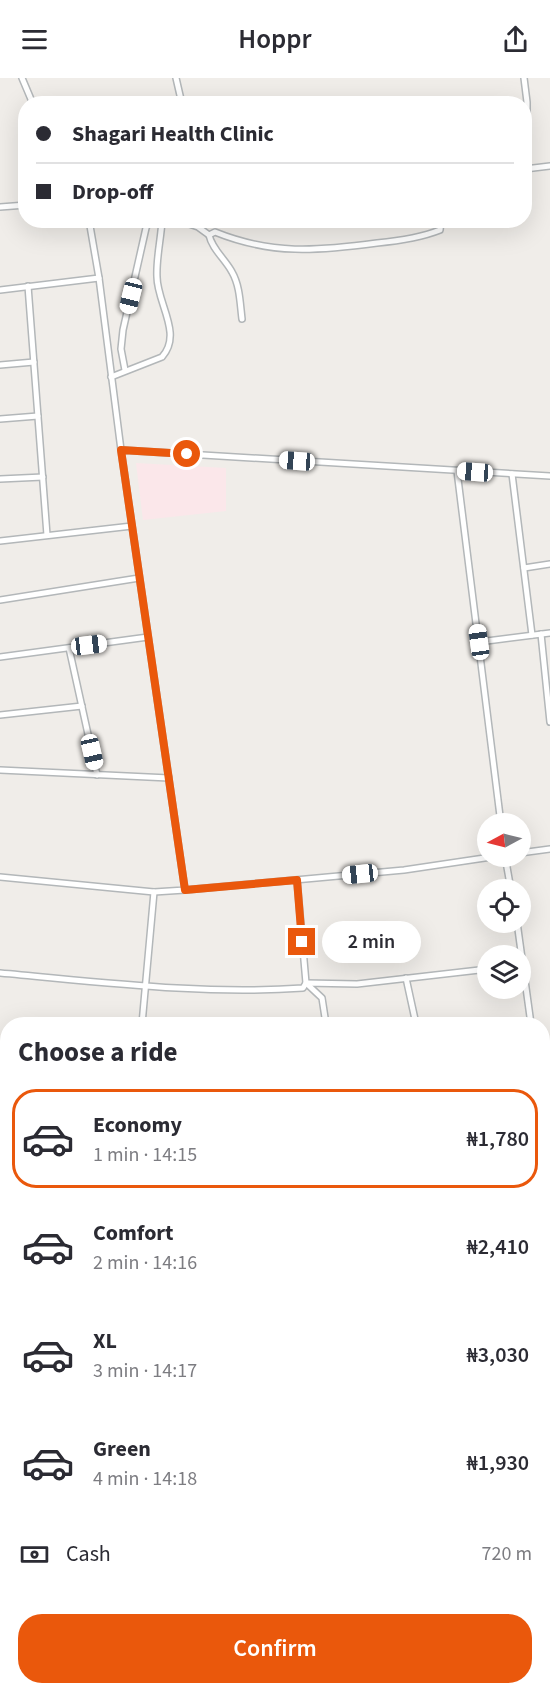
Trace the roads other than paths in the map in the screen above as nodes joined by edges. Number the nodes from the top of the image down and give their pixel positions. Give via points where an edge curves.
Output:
1 (22, 78) edge
2 (176, 78) edge
3 (524, 78) edge
4 (30, 96) edge
5 (180, 96) edge
6 (526, 96) edge
7 (550, 166) edge
8 (532, 168) edge
9 (18, 206) edge
10 (0, 207) edge
11 (90, 228) edge
12 (146, 228) edge
13 (161, 228) edge
14 (199, 228) edge
15 (441, 228) edge
16 (209, 235) junction
17 (99, 278) junction
18 (28, 286) junction
19 (0, 290) edge
20 (242, 319) dead end
21 (34, 362) junction
22 (0, 365) edge
23 (125, 370) junction
24 (111, 377) junction
25 (38, 416) junction
26 (0, 420) edge
27 (121, 450) junction
28 (457, 471) junction
29 (512, 474) junction
30 (550, 476) edge
31 (43, 477) junction
32 (0, 479) edge
33 (132, 526) junction
34 (47, 536) junction
35 (0, 541) edge
36 (550, 564) edge
37 (524, 568) junction
38 (139, 578) junction
39 (0, 600) edge
40 (550, 633) edge
41 (540, 634) junction
42 (532, 635) junction
43 (148, 637) junction
44 (479, 642) junction
45 (69, 648) junction
46 (0, 657) edge
47 (82, 705) junction
48 (0, 715) edge
49 (550, 722) edge
50 (0, 770) edge
51 (97, 775) junction
52 (168, 778) junction
53 (500, 813) edge
54 (550, 849) edge
55 (531, 852) edge
56 (477, 859) edge
57 (0, 877) edge
58 (297, 880) junction
59 (185, 890) junction
60 (154, 892) junction
61 (477, 970) edge
62 (0, 974) edge
63 (406, 978) junction
64 (306, 983) junction
65 (144, 987) junction
66 (527, 999) edge
67 (142, 1017) edge
68 (325, 1017) edge
69 (414, 1017) edge
70 (530, 1017) edge

1 - 4 street
2 - 5 street
3 - 6 street
7 - 8 street
9 - 10 street
11 - 17 street
12 - 23 street via 123,330
13 - 23 street via 156,278 169,329 168,351 162,357
14 - 16 street
15 - 16 street via 414,237 333,249 268,248 215,232
16 - 20 street via 238,284
17 - 18 street
17 - 24 street
18 - 19 street
18 - 21 street
21 - 22 street
21 - 25 street
23 - 24 street
24 - 27 street
25 - 26 street
25 - 31 street
27 - 28 street
27 - 33 street
28 - 29 street
28 - 44 street
29 - 30 street
29 - 37 street
31 - 32 street
31 - 34 street
33 - 34 street
33 - 38 street
34 - 35 street
36 - 37 street
37 - 42 street
38 - 39 street
38 - 43 street
40 - 41 street
41 - 42 street
41 - 49 street
42 - 44 street
43 - 45 street
43 - 52 street
44 - 53 street
45 - 46 street
45 - 47 street
47 - 48 street
47 - 51 street
50 - 51 street
51 - 52 street
52 - 59 street
54 - 55 street
56 - 58 street
57 - 60 street
58 - 59 street
58 - 64 street
59 - 60 street
60 - 65 street
61 - 63 street
62 - 65 street
63 - 64 street via 357,984
63 - 69 street
64 - 65 street via 303,988 260,991
64 - 68 street via 322,998
65 - 67 street
66 - 70 street

